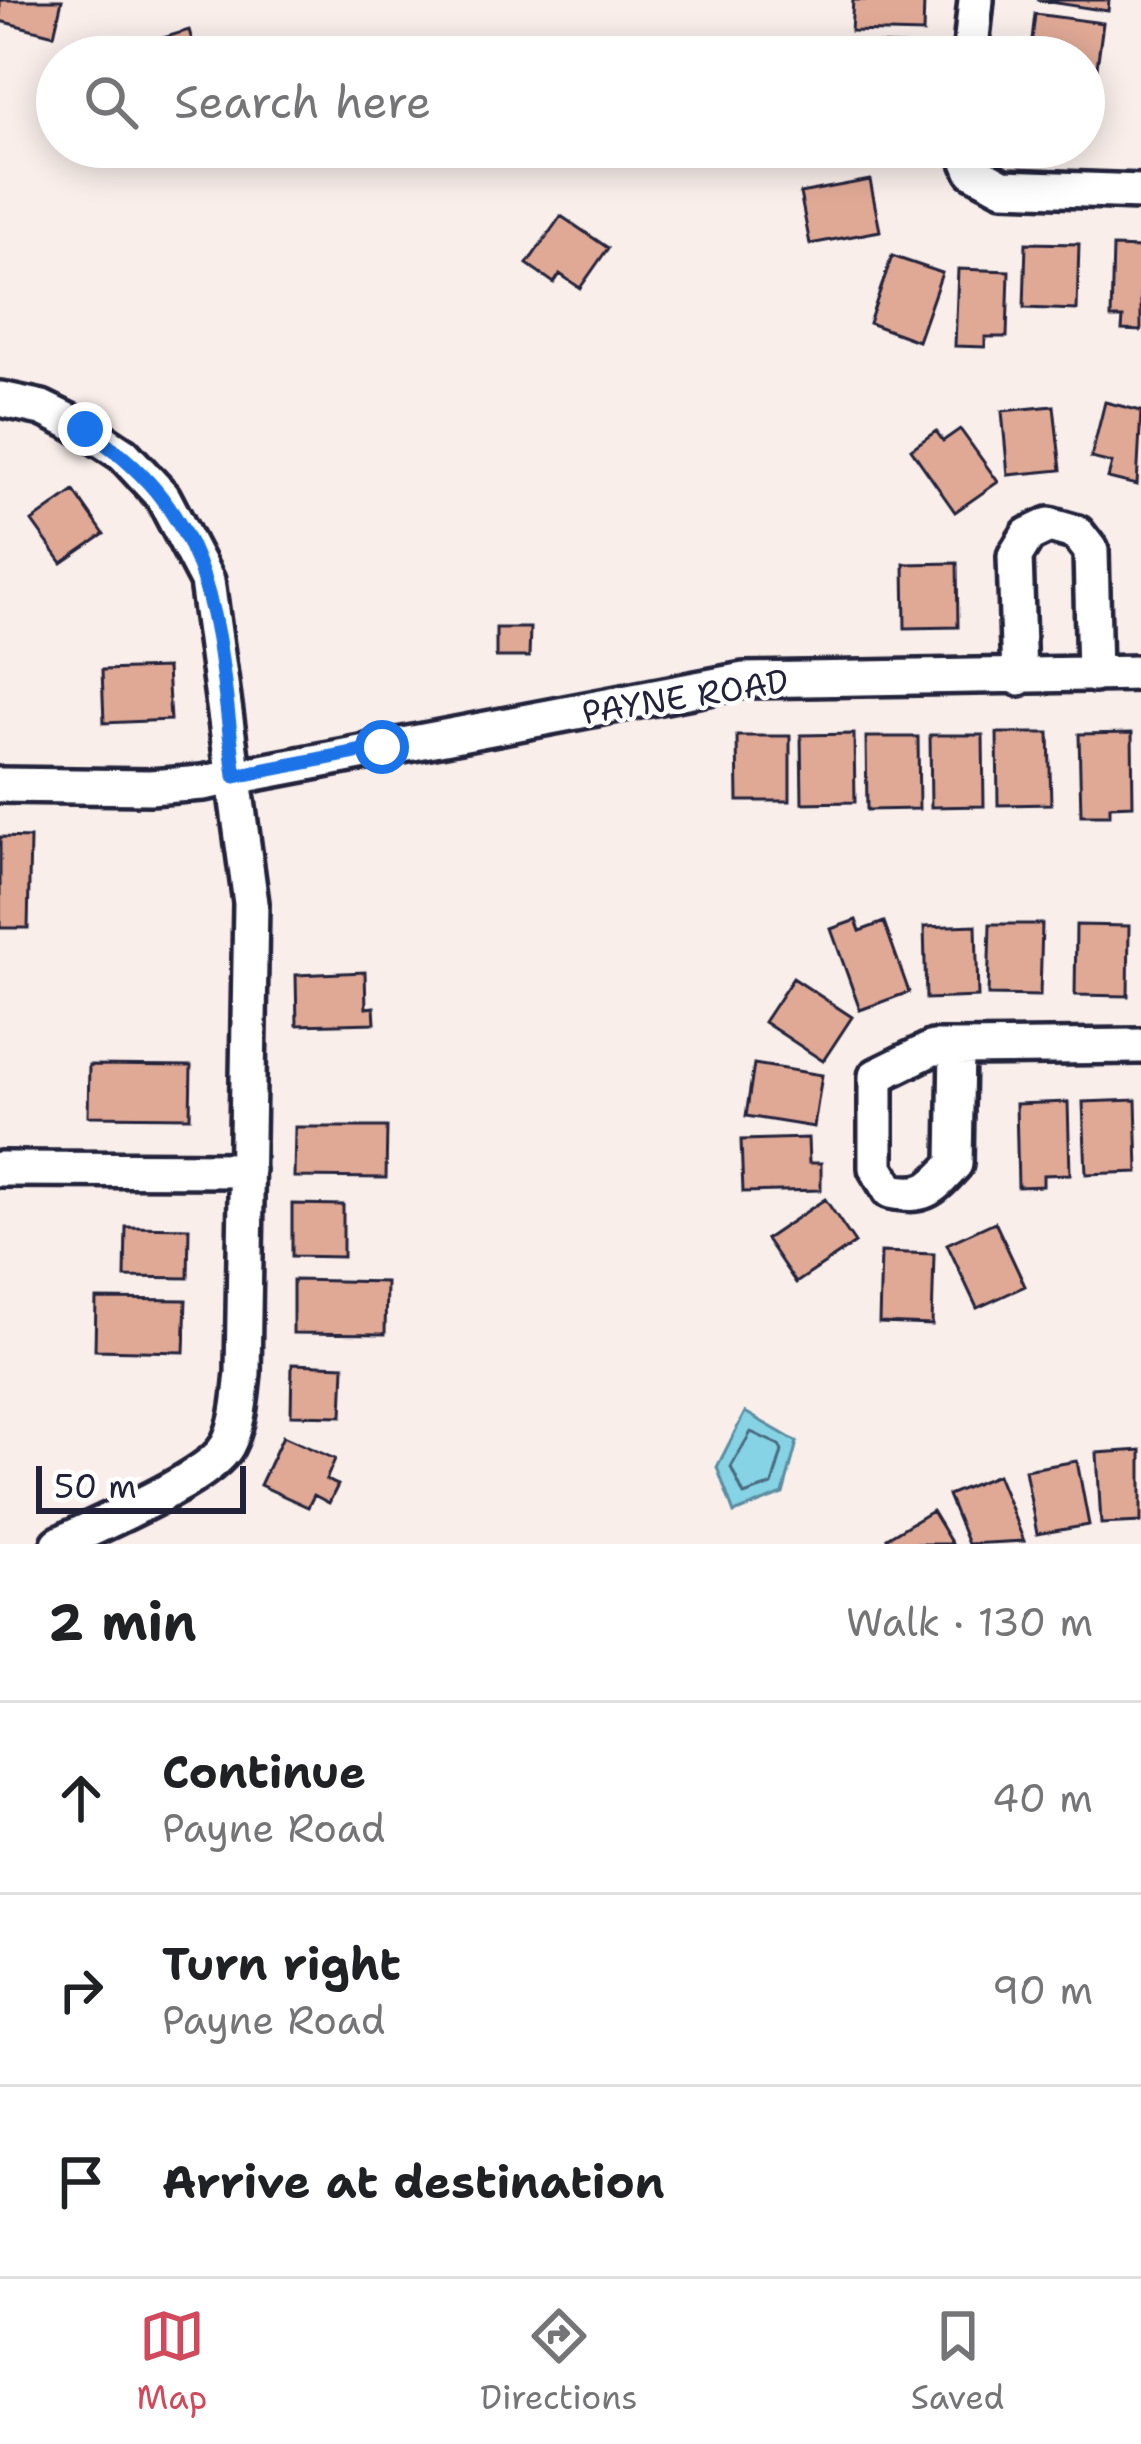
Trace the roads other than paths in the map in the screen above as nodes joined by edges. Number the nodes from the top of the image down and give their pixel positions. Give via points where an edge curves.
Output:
1 (976, 0) edge
2 (972, 36) edge
3 (972, 168) edge
4 (1141, 192) edge
5 (0, 399) edge
6 (1141, 673) edge
7 (1094, 675) junction
8 (1019, 678) junction
9 (235, 776) junction
10 (0, 785) edge
11 (1141, 1046) edge
12 (957, 1048) dead end
13 (0, 1168) edge
14 (247, 1171) junction
15 (59, 1544) edge

1 - 2 street
3 - 4 street via 1003,187
5 - 9 street via 85,429 163,496 207,581
6 - 7 street, PAYNE ROAD
7 - 8 street, PAYNE ROAD
7 - 8 street via 1091,551 1077,533 1048,525 1028,535 1015,556
8 - 9 street, PAYNE ROAD via 744,680
9 - 10 street, PAYNE ROAD via 150,788
9 - 14 street via 251,903
11 - 12 street
13 - 14 street
14 - 15 street via 243,1373 238,1420 224,1450 200,1472

